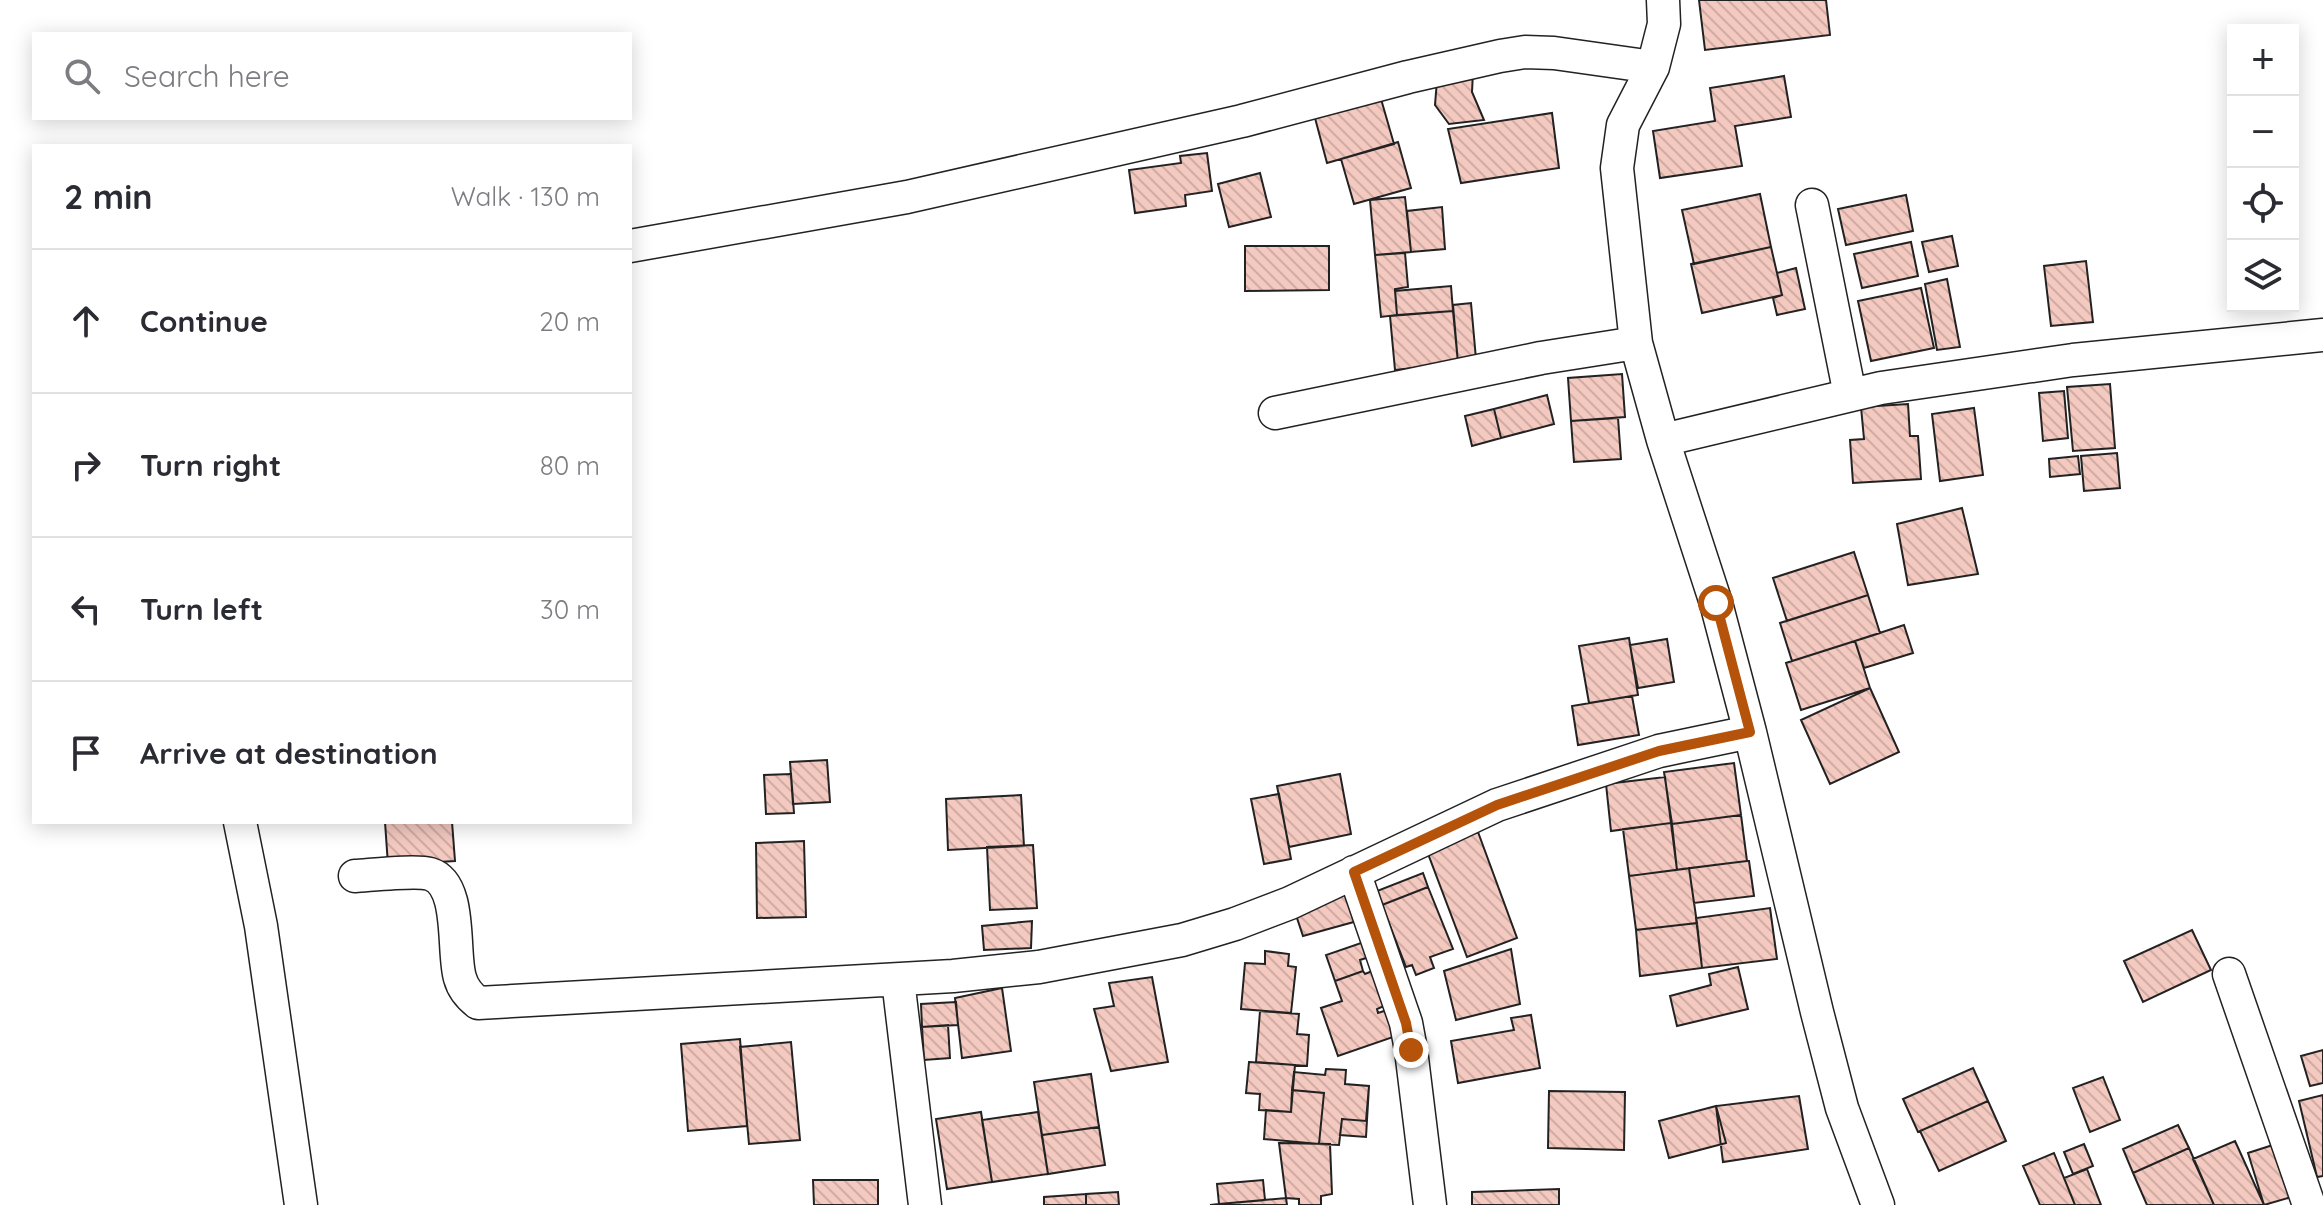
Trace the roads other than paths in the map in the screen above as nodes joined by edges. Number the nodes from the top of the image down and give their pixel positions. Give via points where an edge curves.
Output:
1 (1663, 0) edge
2 (1653, 67) junction
3 (1812, 205) dead end
4 (632, 246) edge
5 (2323, 335) edge
6 (1636, 343) junction
7 (1850, 395) junction
8 (1275, 413) dead end
9 (1663, 440) junction
10 (1750, 732) junction
11 (240, 824) edge
12 (1354, 872) junction
13 (355, 876) dead end
14 (2229, 974) dead end
15 (898, 980) junction
16 (301, 1205) edge
17 (925, 1205) edge
18 (1430, 1205) edge
19 (1878, 1205) edge
20 (2309, 1205) edge

1 - 2 street via 1664,24
2 - 4 street via 1554,53 1500,56 907,197
2 - 6 street via 1623,125 1617,168
3 - 7 street
5 - 7 street via 2073,360
6 - 8 street
6 - 9 street
7 - 9 street
9 - 10 street via 1716,603
10 - 12 street via 1659,751 1497,805
10 - 19 street via 1842,1108
11 - 16 street via 261,926
12 - 15 street via 1290,903 1182,940 1039,967
12 - 18 street via 1406,1023
13 - 15 street via 428,874 439,879 451,901 459,977 478,1003
14 - 20 street
15 - 17 street

